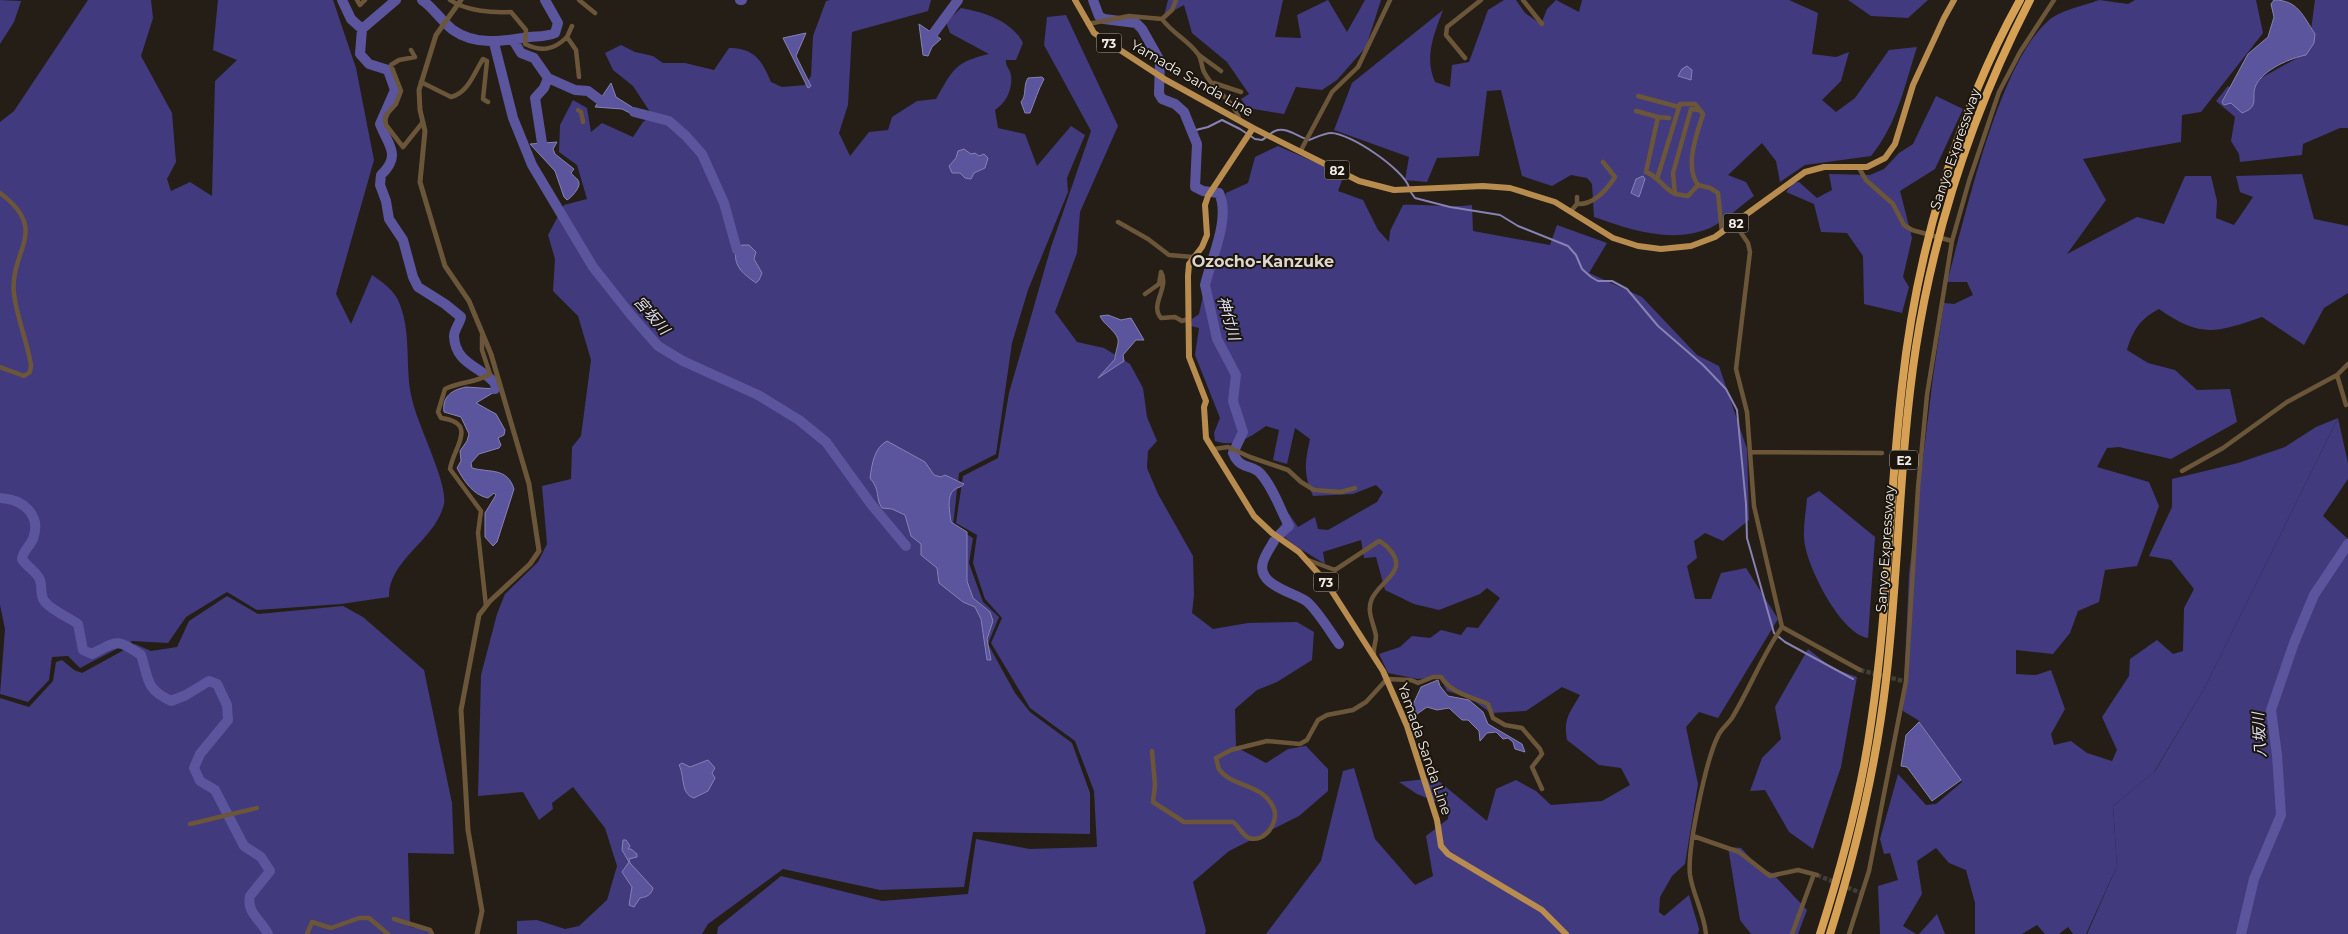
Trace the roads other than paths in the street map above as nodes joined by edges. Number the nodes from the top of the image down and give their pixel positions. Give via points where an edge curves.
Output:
1 (357, 0) edge
2 (365, 0) edge
3 (450, 0) edge
4 (579, 0) edge
5 (1075, 0) edge
6 (1176, 0) edge
7 (1390, 0) edge
8 (1481, 0) edge
9 (1523, 0) edge
10 (1954, 0) edge
11 (2020, 0) edge
12 (2030, 0) edge
13 (2054, 0) edge
14 (459, 2) edge
15 (595, 13) dead end
16 (1162, 19) junction
17 (1087, 24) junction
18 (1542, 24) dead end
19 (572, 26) dead end
20 (567, 37) junction
21 (411, 50) dead end
22 (1199, 55) junction
23 (1465, 58) dead end
24 (1221, 70) dead end
25 (579, 77) dead end
26 (421, 82) junction
27 (1212, 83) junction
28 (1241, 92) dead end
29 (1638, 96) dead end
30 (488, 102) dead end
31 (1679, 107) junction
32 (578, 110) dead end
33 (1636, 110) dead end
34 (1700, 110) junction
35 (1658, 117) junction
36 (1669, 118) dead end
37 (423, 122) junction
38 (583, 122) dead end
39 (1240, 122) junction
40 (1250, 134) junction
41 (1300, 152) junction
42 (1603, 162) dead end
43 (1859, 168) junction
44 (1658, 179) junction
45 (1698, 185) junction
46 (0, 193) edge
47 (1676, 194) junction
48 (1577, 197) dead end
49 (1577, 204) junction
50 (1571, 211) junction
51 (1118, 222) dead end
52 (1735, 224) junction
53 (1722, 233) junction
54 (1950, 240) junction
55 (1193, 257) junction
56 (1146, 294) dead end
57 (1188, 319) junction
58 (483, 330) junction
59 (2348, 364) edge
60 (0, 367) edge
61 (2337, 375) junction
62 (2346, 405) dead end
63 (1214, 449) junction
64 (1750, 452) junction
65 (1882, 453) dead end
66 (2182, 471) dead end
67 (1355, 488) dead end
68 (1305, 559) junction
69 (486, 606) junction
70 (1782, 627) junction
71 (1374, 654) junction
72 (1860, 670) tunnel mouth
73 (1387, 679) junction
74 (1152, 751) dead end
75 (1542, 789) dead end
76 (257, 808) dead end
77 (190, 824) dead end
78 (1693, 836) junction
79 (394, 919) dead end
80 (307, 934) edge
81 (388, 934) edge
82 (432, 934) edge
83 (477, 934) edge
84 (1566, 934) edge
85 (1706, 934) edge
86 (1792, 934) edge
87 (1820, 934) edge
88 (1830, 934) edge
89 (1849, 934) edge

1 - 2 street via 360,5
3 - 14 street
4 - 15 street
5 - 17 main road, Yamada Sanda Line / 73
6 - 16 street via 1172,10
7 - 41 street via 1358,67 1332,92
8 - 23 street via 1447,27 1446,35
9 - 18 street
10 - 43 main road, 82 via 1913,86 1891,152 1880,162
11 - 87 highway, Sanyo Expressway / E2 via 1992,56 1959,141 1944,183 1920,277 1902,385 1871,724 1854,814
12 - 88 highway, Sanyo Expressway / E2 via 2005,52 1953,185 1930,278 1911,390 1880,726 1863,816
13 - 54 street via 2020,52 1999,92
14 - 20 street via 499,13 511,12 526,30 525,44 531,47 547,50 557,47
14 - 26 street via 436,35
16 - 17 street via 1129,16
16 - 22 street
17 - 39 main road, Yamada Sanda Line / 73 via 1094,33 1156,74
19 - 20 street
20 - 25 street via 576,50
21 - 37 street via 415,57 391,65 401,91 396,104 385,116 386,125 403,147
22 - 24 street
22 - 27 street via 1204,72
26 - 30 street via 451,97 456,96 463,92 483,59 487,61 483,99
26 - 37 street
27 - 28 street
27 - 39 street via 1236,108
29 - 31 street
31 - 34 street via 1680,104 1695,104
31 - 44 street
32 - 38 street
33 - 35 street
34 - 45 street via 1703,114 1693,150 1693,179
34 - 47 street via 1691,109 1685,127 1672,173
35 - 36 street
35 - 44 street via 1646,172
37 - 58 street via 425,141 420,182 439,251
39 - 40 main road, Yamada Sanda Line / 73
40 - 41 main road, 82 via 1265,134
40 - 55 main road, Yamada Sanda Line / 73 via 1211,192 1205,205 1207,235
41 - 50 main road, 82 via 1359,182 1384,189 1500,187 1540,196
42 - 49 street via 1615,178 1594,200 1584,205
43 - 52 main road, 82 via 1824,167 1804,172
43 - 54 street via 1866,180 1892,204 1904,225
44 - 47 street via 1666,190
45 - 47 street via 1688,196
45 - 53 street via 1718,193
46 - 60 street via 16,205 24,220 25,234 13,292 31,366 30,372 24,376
48 - 49 street
49 - 50 street
50 - 53 main road, 82 via 1613,238 1638,246 1683,247
51 - 55 street via 1148,238 1169,255
52 - 53 main road, 82
52 - 64 street via 1750,252 1736,369 1747,412
54 - 89 street via 1927,395 1904,681 1883,804
55 - 57 main road, Yamada Sanda Line / 73 via 1188,268
56 - 57 street via 1158,284 1161,272 1164,283 1157,314 1161,318
57 - 63 main road, Yamada Sanda Line / 73 via 1190,365 1206,401 1204,431
58 - 69 street via 529,484 538,551 530,564
58 - 69 street via 482,350 490,374 479,381 460,382 446,389 438,412 441,418 453,420 461,428 463,437 452,456 450,470 481,511 478,533
59 - 61 street
61 - 62 street
61 - 66 street via 2287,402 2223,448
63 - 67 street via 1228,447 1288,470 1314,490 1341,492
63 - 68 main road, Yamada Sanda Line / 73 via 1254,516
64 - 65 street
64 - 70 street via 1754,506
68 - 71 main road, Yamada Sanda Line / 73 via 1326,582
68 - 71 street via 1335,570 1379,541 1393,553 1395,572 1376,590 1370,603 1376,635
69 - 83 street via 479,615 461,710 468,830 482,911
70 - 72 street
70 - 78 street via 1731,719 1718,736
71 - 73 main road, Yamada Sanda Line / 73
73 - 74 street via 1366,702 1353,710 1318,720 1307,740 1300,744 1267,741 1231,750 1216,758 1219,769 1260,792 1275,810 1273,826 1258,838 1246,836 1233,822 1184,822 1153,802
73 - 75 street via 1410,680 1418,684 1441,677 1454,690 1488,704 1493,718 1504,725 1522,728 1542,754 1532,767
73 - 84 main road, Yamada Sanda Line / 73 via 1407,726 1442,846 1448,854 1542,910
76 - 77 street
78 - 85 street via 1690,875
78 - 86 street via 1739,852 1770,876 1798,870 1815,874
79 - 82 street via 430,930
80 - 81 street via 312,922 331,928 362,917 370,918

